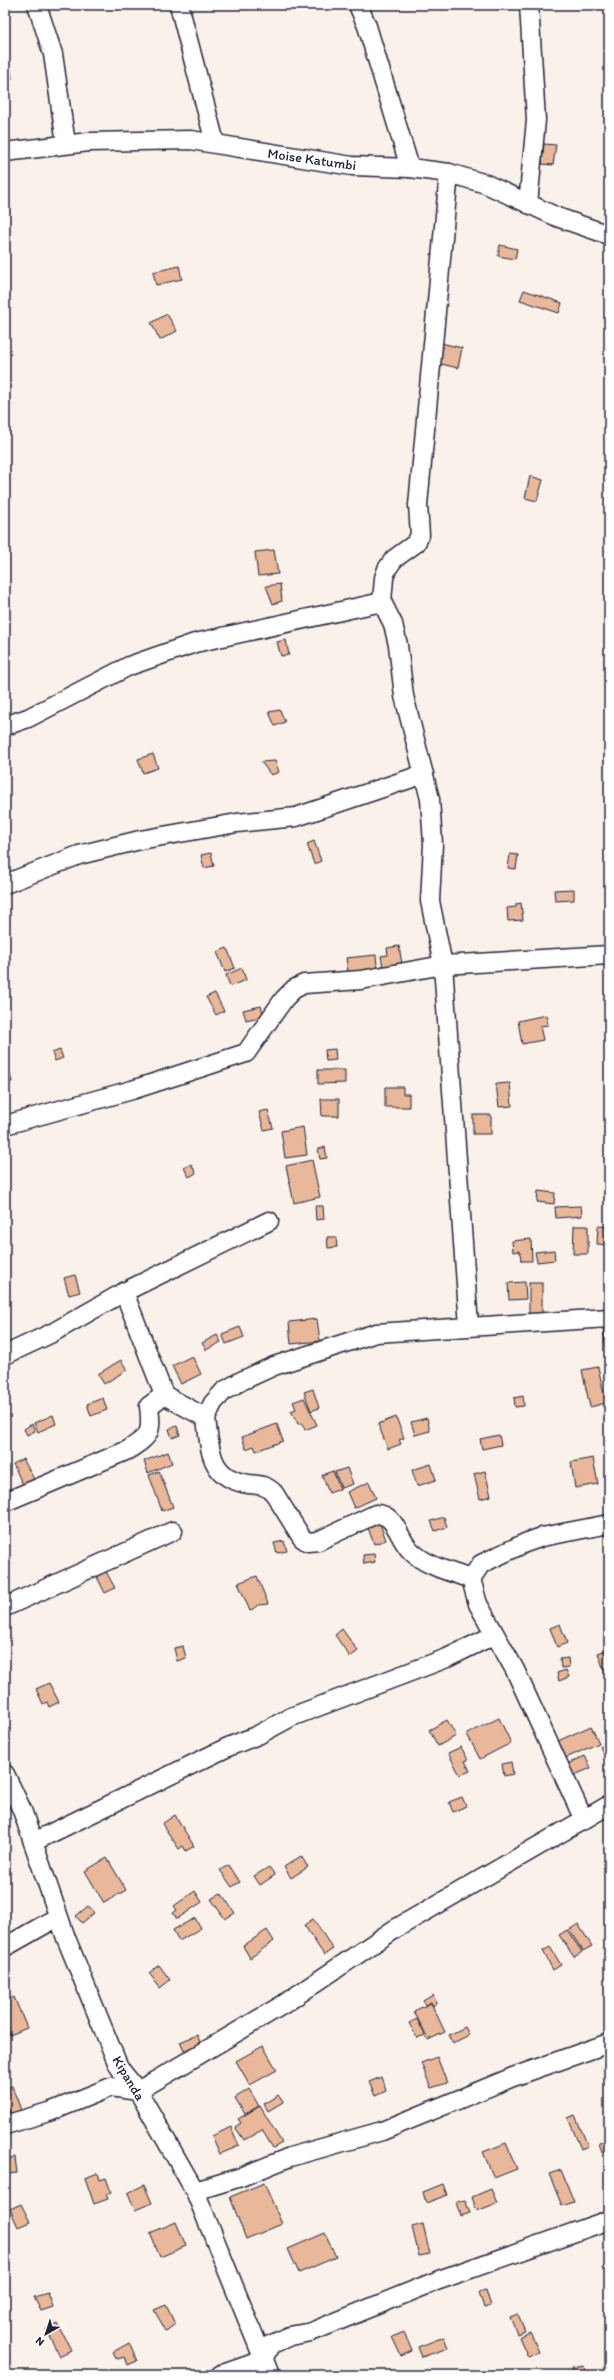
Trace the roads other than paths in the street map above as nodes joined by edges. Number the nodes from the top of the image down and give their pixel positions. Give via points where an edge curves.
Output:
1 (37, 5) edge
2 (179, 5) edge
3 (358, 5) edge
4 (529, 5) edge
5 (66, 144) junction
6 (215, 144) junction
7 (5, 152) edge
8 (410, 168) junction
9 (449, 173) junction
10 (528, 204) junction
11 (609, 235) edge
12 (382, 602) junction
13 (5, 726) edge
14 (424, 774) junction
15 (5, 884) edge
16 (609, 955) edge
17 (442, 965) junction
18 (5, 1125) edge
19 (269, 1221) dead end
20 (124, 1292) junction
21 (609, 1318) edge
22 (469, 1326) junction
23 (5, 1355) edge
24 (164, 1394) junction
25 (206, 1418) junction
26 (5, 1502) edge
27 (609, 1524) edge
28 (173, 1531) dead end
29 (471, 1579) junction
30 (5, 1607) edge
31 (494, 1635) junction
32 (5, 1774) edge
33 (609, 1805) edge
34 (584, 1820) junction
35 (33, 1842) junction
36 (58, 1917) junction
37 (5, 1948) edge
38 (609, 2043) edge
39 (138, 2091) junction
40 (5, 2125) edge
41 (195, 2191) junction
42 (609, 2220) edge
43 (267, 2367) edge
44 (220, 2375) edge

1 - 5 street via 53,54
2 - 6 street
3 - 8 street via 367,26
4 - 10 street via 536,120
5 - 6 street, Moise Katumbi via 174,139
5 - 7 street, Moise Katumbi
6 - 8 street, Moise Katumbi via 352,166
8 - 9 street, Moise Katumbi
9 - 10 street, Moise Katumbi via 486,184
9 - 12 street via 418,505 420,535 416,543 394,559 387,569
10 - 11 street, Moise Katumbi
12 - 13 street via 195,643 128,666 28,718
12 - 14 street via 393,624 404,696
14 - 15 street via 296,817 237,823 140,840 79,855
14 - 17 street via 430,799 433,844 430,901
16 - 17 street
17 - 18 street via 361,980 304,984 284,999 246,1053 132,1090
17 - 22 street
19 - 20 street
20 - 23 street via 52,1333
20 - 24 street
21 - 22 street
22 - 25 street via 376,1333 274,1366 224,1391
24 - 25 street
24 - 26 street via 150,1406 152,1427 139,1443
25 - 29 street via 212,1461 225,1475 234,1480 268,1487 302,1538 308,1542 318,1541 376,1514 383,1514 390,1518 409,1550 430,1564
27 - 29 street via 542,1537 525,1543 482,1564
28 - 30 street
29 - 31 street via 478,1604
31 - 34 street via 515,1670
31 - 35 street via 427,1666 291,1716 258,1736 228,1747
32 - 35 street, Kipanda via 17,1797
33 - 34 street
34 - 39 street via 401,1925 284,2004
35 - 36 street, Kipanda
36 - 37 street
36 - 39 street, Kipanda via 118,2065
38 - 41 street via 513,2077 382,2131 290,2157 241,2177
39 - 40 street via 111,2088 52,2111
39 - 41 street, Kipanda
41 - 43 street, Kipanda
42 - 43 street via 439,2280 310,2332 290,2336 270,2345
43 - 44 street

